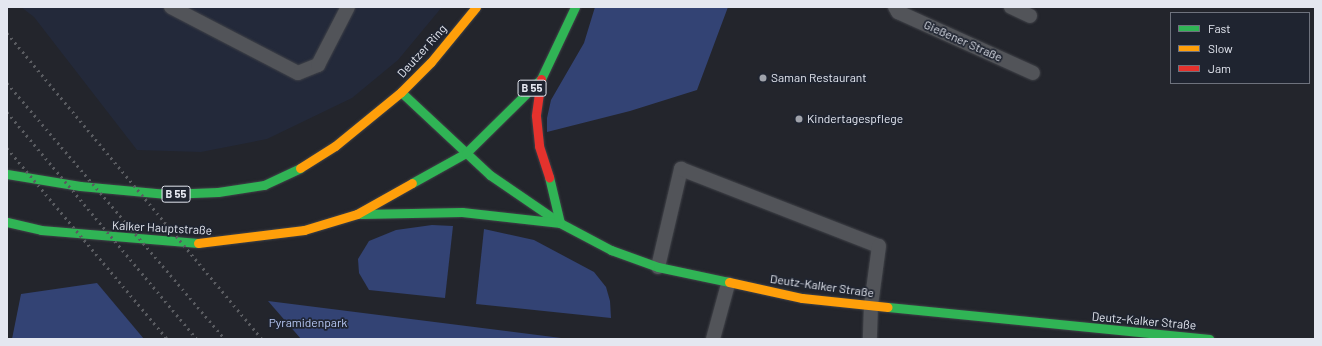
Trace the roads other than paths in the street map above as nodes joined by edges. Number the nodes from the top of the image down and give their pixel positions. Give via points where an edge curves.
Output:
1 (171, 7) edge
2 (348, 7) edge
3 (476, 7) edge
4 (575, 7) edge
5 (895, 7) edge
6 (1011, 7) edge
7 (1030, 16) dead end
8 (1033, 73) dead end
9 (541, 79) junction
10 (401, 92) junction
11 (466, 153) junction
12 (7, 174) edge
13 (357, 214) junction
14 (7, 222) edge
15 (560, 223) junction
16 (658, 267) junction
17 (728, 284) junction
18 (871, 305) junction
19 (712, 339) edge
20 (870, 339) edge
21 (1209, 339) edge

1 - 2 lane via 298,73 318,65
3 - 10 main road, Deutzer Ring / B 55 via 431,62
4 - 9 main road, B 55
5 - 8 lane, Gießener Straße via 898,12
6 - 7 lane
9 - 11 main road, B 55
9 - 15 main road via 536,116 539,146
10 - 11 main road, Deutz-Kalker Straße
10 - 12 main road, B 55 via 335,146 304,166 264,185 218,192 167,194 80,186
11 - 13 main road, Kalker Hauptstraße / B 55
11 - 15 main road, Deutz-Kalker Straße via 490,174
13 - 14 main road, Kalker Hauptstraße / B 55 via 304,230 206,244 41,230
13 - 15 main road via 462,212
15 - 16 main road, Deutz-Kalker Straße via 611,250
16 - 17 main road, Deutz-Kalker Straße
16 - 18 lane via 681,169 879,246
17 - 18 main road, Deutz-Kalker Straße via 802,298
17 - 19 lane
18 - 20 lane
18 - 21 main road, Deutz-Kalker Straße

